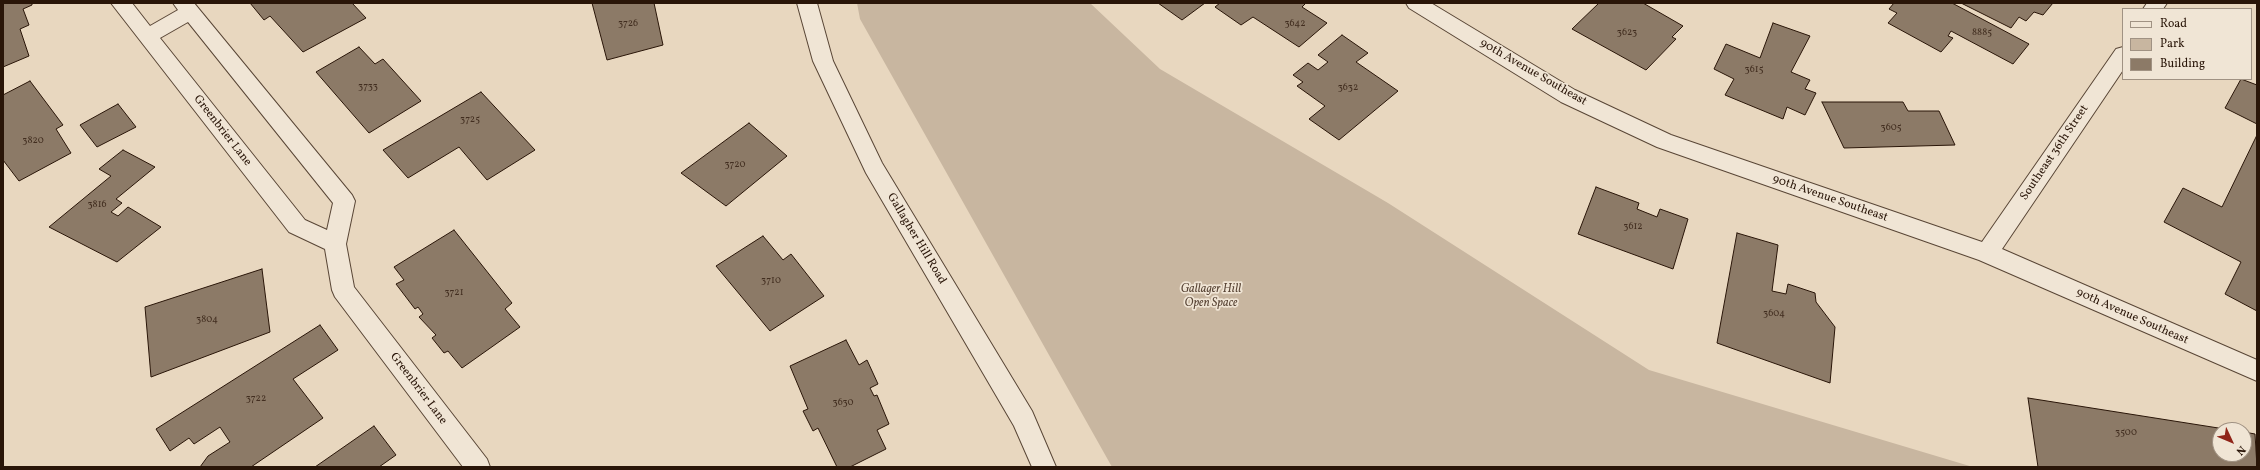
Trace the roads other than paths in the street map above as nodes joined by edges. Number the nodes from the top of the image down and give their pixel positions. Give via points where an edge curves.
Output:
1 (121, 3) edge
2 (807, 3) edge
3 (1416, 3) edge
4 (187, 8) edge
5 (147, 36) junction
6 (2122, 55) edge
7 (335, 244) junction
8 (1987, 253) junction
9 (2257, 371) edge
10 (478, 467) edge
11 (1044, 467) edge

1 - 5 street, Greenbrier Lane
2 - 11 street, Gallagher Hill Road via 823,61 873,167 1023,419
3 - 8 street, 90th Avenue Southeast via 1568,96 1664,142
4 - 5 street
4 - 7 street, Greenbrier Lane via 344,201
5 - 7 street, Greenbrier Lane via 297,226
6 - 8 street, Southeast 36th Street
7 - 10 street, Greenbrier Lane via 343,290
8 - 9 street, 90th Avenue Southeast

